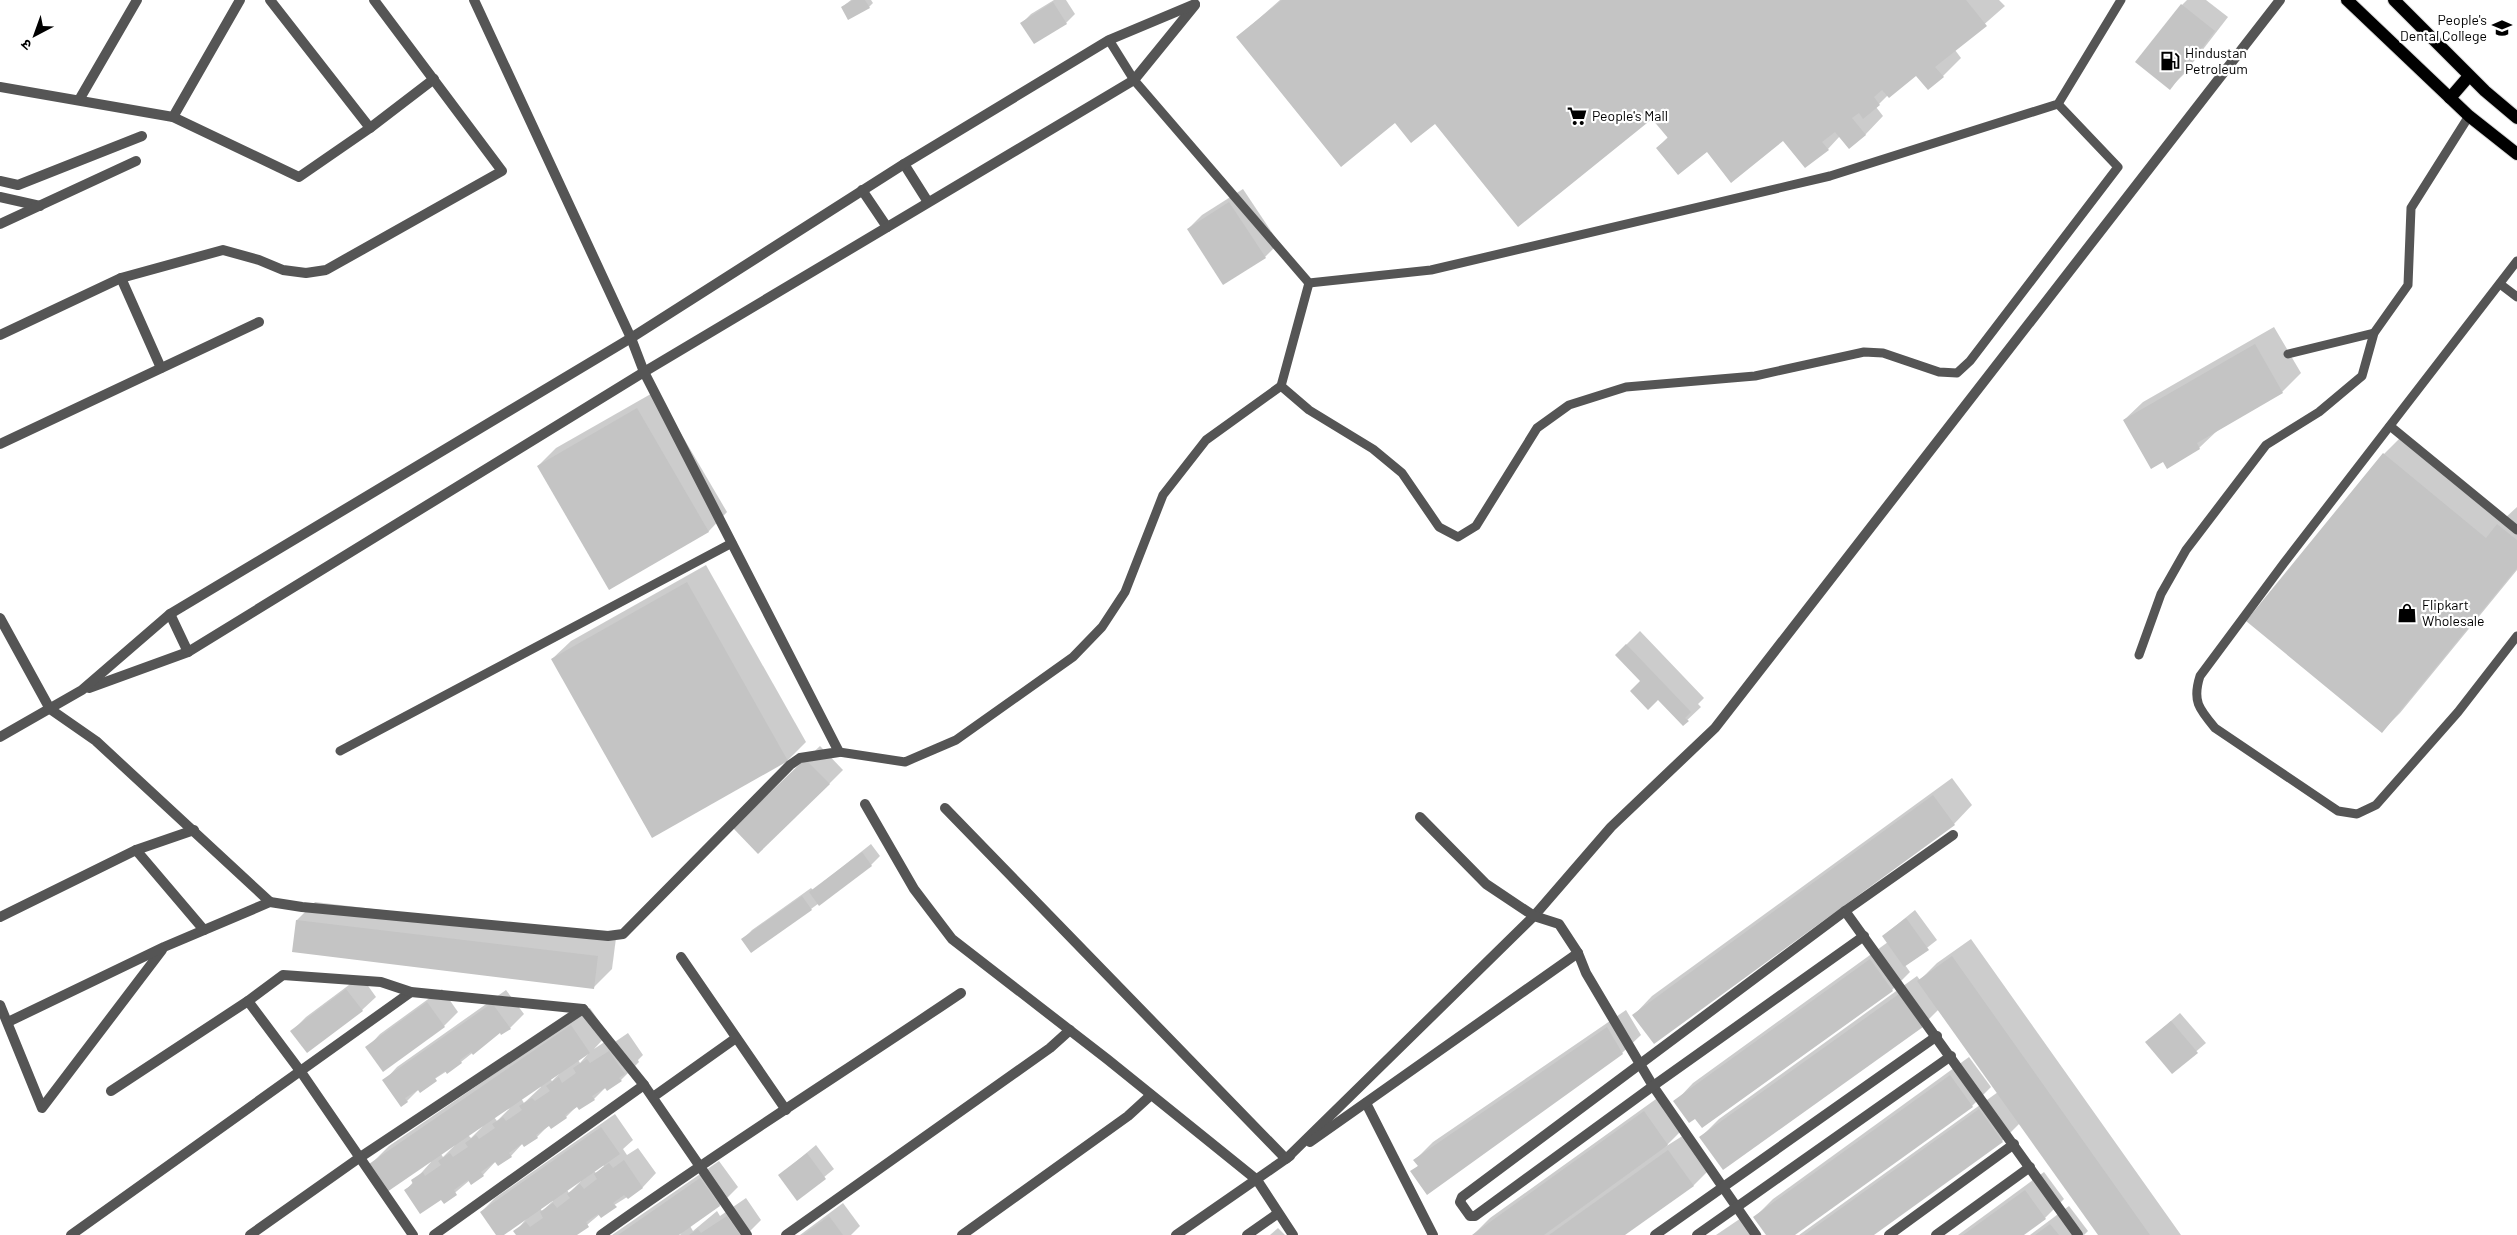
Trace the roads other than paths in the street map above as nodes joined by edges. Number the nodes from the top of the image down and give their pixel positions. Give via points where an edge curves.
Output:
1 (137, 0) edge
2 (240, 0) edge
3 (270, 0) edge
4 (374, 0) edge
5 (474, 0) edge
6 (2121, 0) edge
7 (2280, 0) edge
8 (2348, 0) edge
9 (2394, 0) edge
10 (1198, 2) edge
11 (1109, 40) junction
12 (2469, 76) junction
13 (434, 79) junction
14 (1134, 80) junction
15 (0, 87) edge
16 (2450, 98) junction
17 (79, 100) junction
18 (2058, 104) junction
19 (2469, 116) junction
20 (173, 117) junction
21 (2517, 118) edge
22 (370, 128) junction
23 (142, 136) dead end
24 (2517, 154) edge
25 (136, 161) dead end
26 (904, 164) junction
27 (0, 181) edge
28 (862, 190) junction
29 (0, 197) edge
30 (928, 202) junction
31 (40, 206) junction
32 (0, 224) edge
33 (887, 227) junction
34 (2517, 262) edge
35 (121, 278) junction
36 (1309, 283) junction
37 (2500, 284) junction
38 (2517, 297) edge
39 (259, 322) dead end
40 (2374, 333) junction
41 (0, 335) edge
42 (631, 338) junction
43 (2288, 354) dead end
44 (161, 368) junction
45 (644, 372) junction
46 (1282, 386) junction
47 (2390, 426) junction
48 (0, 444) edge
49 (2517, 530) edge
50 (732, 544) junction
51 (170, 614) junction
52 (0, 618) edge
53 (2517, 636) edge
54 (188, 652) junction
55 (2139, 655) dead end
56 (82, 690) junction
57 (50, 710) junction
58 (0, 737) edge
59 (340, 751) dead end
60 (839, 752) junction
61 (866, 804) dead end
62 (945, 808) dead end
63 (1420, 817) dead end
64 (194, 830) junction
65 (1954, 835) dead end
66 (136, 850) junction
67 (270, 902) junction
68 (1845, 911) junction
69 (1534, 916) junction
70 (0, 917) edge
71 (204, 930) junction
72 (1864, 936) junction
73 (164, 947) junction
74 (1578, 954) junction
75 (681, 957) dead end
76 (412, 992) junction
77 (960, 993) dead end
78 (248, 1001) junction
79 (0, 1005) edge
80 (584, 1009) junction
81 (8, 1022) junction
82 (1070, 1030) junction
83 (1937, 1036) junction
84 (736, 1038) junction
85 (1951, 1056) junction
86 (1642, 1064) junction
87 (301, 1072) junction
88 (644, 1085) junction
89 (1654, 1086) junction
90 (111, 1091) dead end
91 (1151, 1095) junction
92 (653, 1097) junction
93 (1366, 1103) junction
94 (786, 1110) junction
95 (2014, 1144) junction
96 (360, 1158) junction
97 (1286, 1159) junction
98 (699, 1165) junction
99 (2030, 1166) junction
100 (1257, 1180) junction
101 (1722, 1187) junction
102 (1736, 1207) junction
103 (1277, 1214) junction
104 (71, 1235) edge
105 (250, 1235) edge
106 (413, 1235) edge
107 (434, 1235) edge
108 (601, 1235) edge
109 (748, 1235) edge
110 (786, 1235) edge
111 (962, 1235) edge
112 (1176, 1235) edge
113 (1247, 1235) edge
114 (1293, 1235) edge
115 (1433, 1235) edge
116 (1654, 1235) edge
117 (1697, 1235) edge
118 (1756, 1235) edge
119 (1889, 1235) edge
120 (1936, 1235) edge
121 (2078, 1235) edge

1 - 17 street
2 - 20 street
3 - 22 street
4 - 13 street
5 - 42 street
6 - 18 lane
7 - 69 street via 1715,728 1611,827
8 - 16 main road
9 - 12 main road
10 - 11 street
10 - 14 street
11 - 14 lane
11 - 26 street
12 - 16 main road
12 - 21 main road
13 - 22 street
13 - 35 street via 502,171 326,270 306,274 283,270 223,250
14 - 30 street
14 - 36 lane
15 - 17 street
16 - 19 main road
17 - 20 street
18 - 36 lane via 1830,176 1431,270
18 - 46 lane via 2118,167 1970,361 1957,373 1939,372 1883,353 1864,352 1755,376 1626,387 1569,405 1537,428 1476,526 1458,537 1439,527 1402,473 1373,449 1309,410
19 - 24 main road
19 - 40 lane via 2411,208 2408,284
20 - 22 street via 299,177
23 - 27 street via 18,186
25 - 31 street
26 - 28 street
26 - 30 street
28 - 33 street
28 - 42 street
29 - 31 street
30 - 33 street
31 - 32 street
33 - 45 street
34 - 37 lane
35 - 41 street
35 - 44 street
36 - 46 lane
37 - 38 lane
37 - 47 lane
39 - 44 street
40 - 43 lane
40 - 55 lane via 2362,376 2319,412 2266,445 2186,550 2161,594
42 - 45 street
42 - 51 street
44 - 48 street
45 - 50 street
45 - 54 street
46 - 60 lane via 1206,440 1163,495 1125,592 1102,628 1073,657 956,740 904,762
47 - 49 lane
47 - 53 lane via 2200,676 2195,692 2202,712 2215,728 2338,811 2357,814 2376,805 2458,712
50 - 59 lane
50 - 60 street
51 - 54 street
51 - 56 street
52 - 57 street
54 - 56 street
56 - 57 street
57 - 58 street
57 - 64 street via 96,741
60 - 67 street via 800,758 790,764 623,934 608,936
61 - 82 street via 914,889 952,939
62 - 97 street
63 - 69 street via 1486,884
64 - 66 street
64 - 67 street
65 - 68 street
66 - 70 street
66 - 71 street
67 - 71 street
68 - 72 street
68 - 86 street
69 - 74 street via 1558,924
69 - 97 street
71 - 73 street
72 - 83 street
72 - 89 street
73 - 81 street
73 - 81 street via 42,1108
74 - 86 street via 1586,973
74 - 93 street
75 - 84 street
76 - 78 street via 381,982 283,975
76 - 80 street
76 - 87 street
77 - 94 street
78 - 87 street
78 - 90 street
79 - 81 street
80 - 88 street
80 - 96 street
82 - 91 street
82 - 110 street via 1050,1048
83 - 85 street
83 - 101 street
84 - 92 street
84 - 94 street
85 - 95 street
85 - 102 street
86 - 89 street
86 - 89 street via 1462,1197 1462,1206 1470,1216 1475,1216
87 - 96 street
87 - 104 street
88 - 92 street
88 - 107 street
89 - 101 street
91 - 100 street
91 - 111 street via 1128,1116
92 - 98 street
93 - 97 street
93 - 115 street
94 - 98 street
95 - 99 street
95 - 119 street
96 - 105 street
96 - 106 street
97 - 100 street
98 - 108 street
98 - 109 street
99 - 120 street
99 - 121 street
100 - 103 street
100 - 112 street
101 - 102 street
101 - 116 street
102 - 117 street
102 - 118 street
103 - 113 street
103 - 114 street

